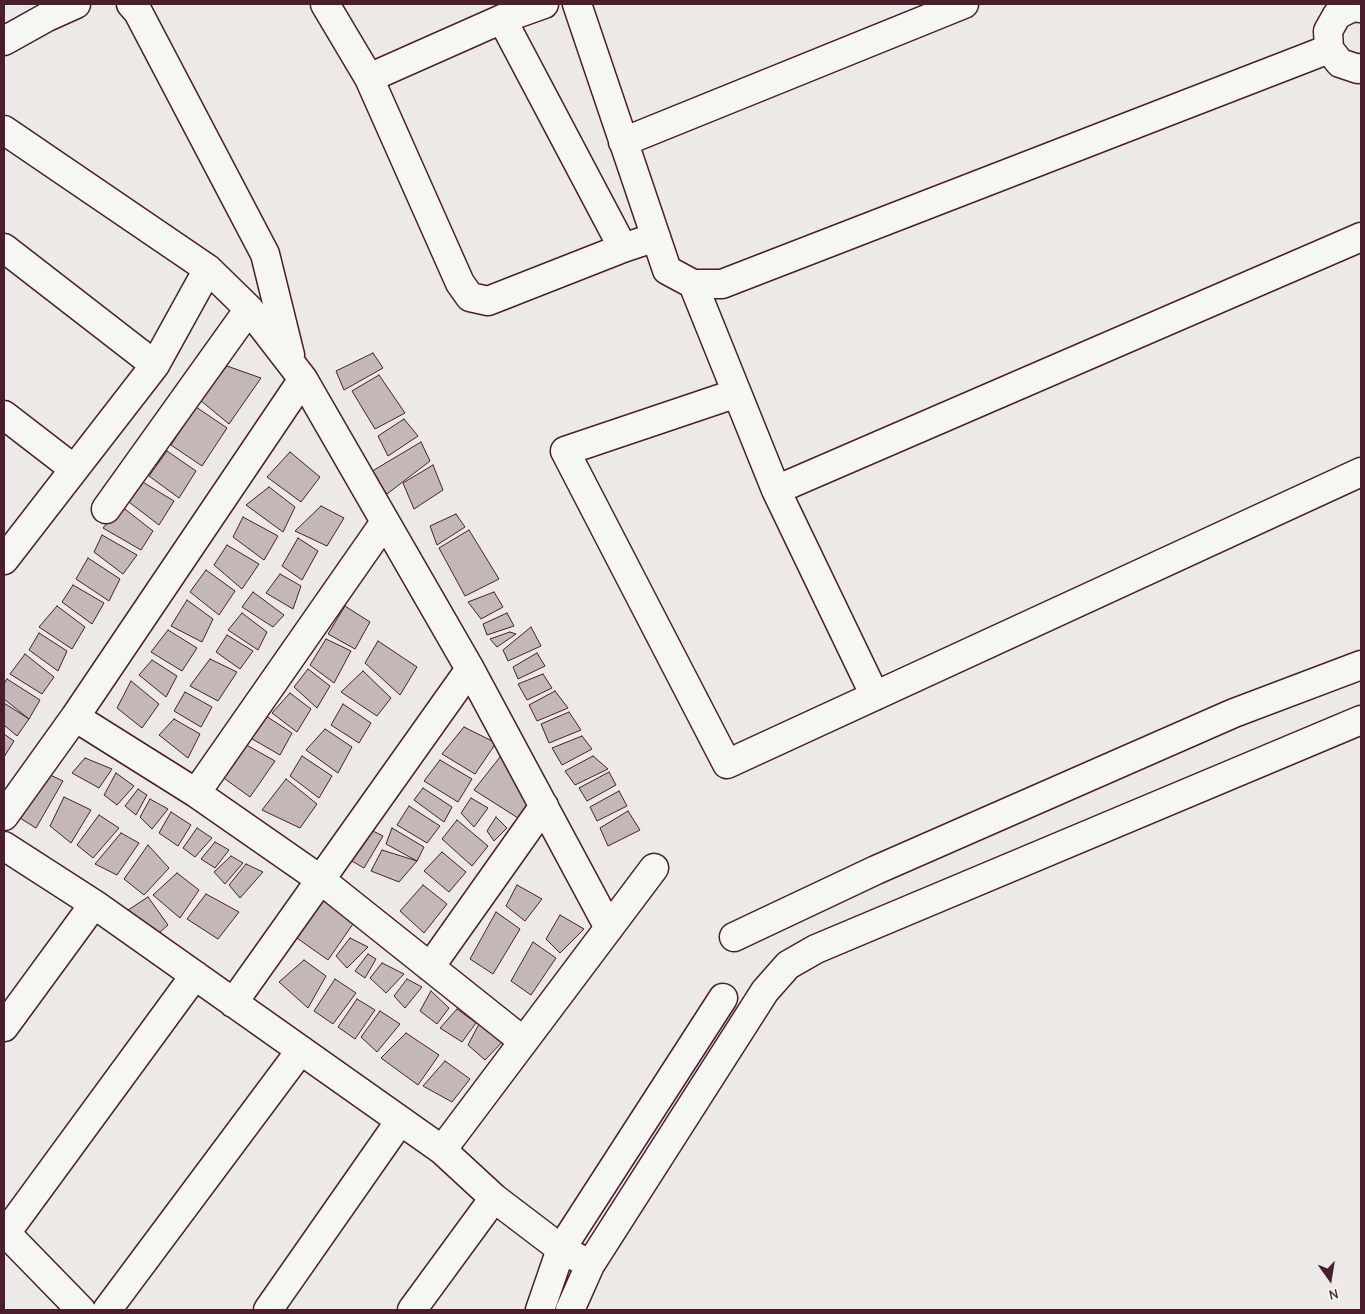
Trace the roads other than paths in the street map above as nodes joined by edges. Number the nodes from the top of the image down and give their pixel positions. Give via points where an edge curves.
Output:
1 (76, 4) edge
2 (131, 4) edge
3 (325, 4) edge
4 (544, 4) edge
5 (577, 4) edge
6 (964, 4) edge
7 (1340, 9) edge
8 (502, 19) junction
9 (4, 41) edge
10 (1329, 49) junction
11 (1361, 68) edge
12 (369, 78) junction
13 (4, 130) edge
14 (624, 142) junction
15 (656, 237) junction
16 (1361, 237) edge
17 (4, 248) edge
18 (623, 248) junction
19 (208, 269) junction
20 (693, 284) junction
21 (249, 309) junction
22 (155, 365) junction
23 (298, 372) junction
24 (737, 393) junction
25 (4, 415) edge
26 (74, 469) junction
27 (1361, 472) edge
28 (776, 490) junction
29 (106, 509) dead end
30 (385, 522) junction
31 (4, 560) edge
32 (1361, 665) edge
33 (470, 669) junction
34 (875, 696) junction
35 (75, 717) junction
36 (1361, 720) edge
37 (196, 793) junction
38 (544, 806) junction
39 (4, 816) edge
40 (4, 846) edge
41 (654, 868) dead end
42 (320, 880) junction
43 (94, 904) junction
44 (609, 928) junction
45 (734, 937) dead end
46 (430, 967) junction
47 (195, 975) junction
48 (723, 998) dead end
49 (234, 1002) junction
50 (4, 1027) edge
51 (523, 1041) junction
52 (301, 1050) junction
53 (400, 1121) junction
54 (442, 1150) junction
55 (494, 1198) junction
56 (5, 1232) edge
57 (561, 1249) junction
58 (590, 1265) junction
59 (81, 1310) edge
60 (107, 1310) edge
61 (268, 1310) edge
62 (412, 1310) edge
63 (540, 1310) edge
64 (570, 1310) edge

1 - 9 street
2 - 23 street via 265,254
3 - 12 street
4 - 8 street
5 - 14 street
6 - 14 street
7 - 10 street via 1328,31
8 - 12 street
8 - 18 street
10 - 11 street via 1340,63
10 - 20 street via 722,284
12 - 18 street via 460,283 470,297 488,301
13 - 19 street
14 - 15 street
15 - 18 street
15 - 20 street via 667,270
16 - 28 street
17 - 22 street
19 - 21 street
19 - 22 street
20 - 24 street
21 - 23 street
21 - 29 street
22 - 26 street
23 - 30 street
23 - 35 street
24 - 28 street
24 - 34 street via 565,451 727,764
25 - 26 street
26 - 31 street
27 - 34 street
28 - 34 street
30 - 33 street
30 - 37 street
32 - 45 street via 1234,713 876,870
33 - 38 street
33 - 42 street
35 - 37 street
35 - 39 street
36 - 58 street via 816,949 788,965 765,990
37 - 42 street
38 - 44 street
38 - 46 street
40 - 43 street
41 - 44 street
42 - 46 street
42 - 49 street
43 - 47 street
43 - 50 street
44 - 51 street
46 - 51 street
47 - 49 street
47 - 56 street
48 - 57 street
49 - 52 street
51 - 54 street
52 - 53 street
52 - 60 street
53 - 54 street
53 - 61 street
54 - 55 street
55 - 57 street
55 - 62 street
56 - 59 street
57 - 58 street
57 - 63 street
58 - 64 street

